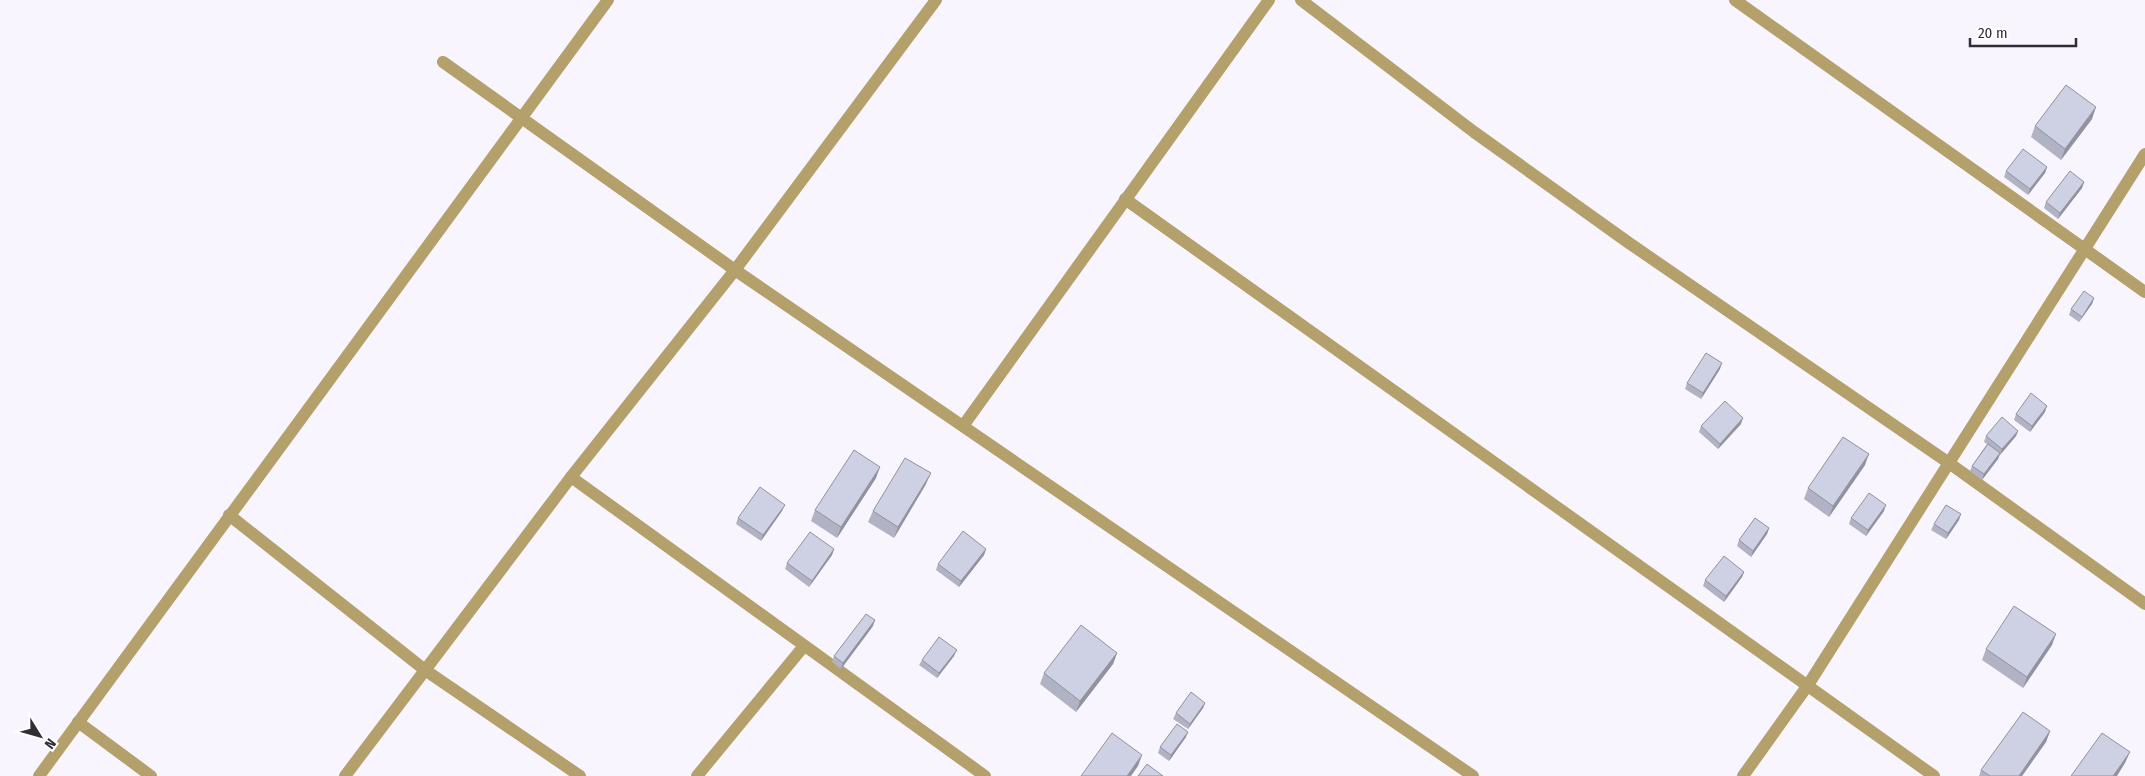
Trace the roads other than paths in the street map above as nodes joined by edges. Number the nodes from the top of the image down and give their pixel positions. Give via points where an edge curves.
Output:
1 (608, 0) edge
2 (936, 0) edge
3 (1269, 0) edge
4 (1301, 0) edge
5 (1735, 0) edge
6 (443, 62) dead end
7 (521, 118) junction
8 (2145, 154) edge
9 (1126, 199) junction
10 (2084, 248) junction
11 (735, 270) junction
12 (2145, 292) edge
13 (963, 426) junction
14 (1949, 463) junction
15 (571, 477) junction
16 (230, 515) junction
17 (2145, 604) edge
18 (804, 646) junction
19 (425, 670) junction
20 (1808, 685) junction
21 (78, 722) junction
22 (39, 776) edge
23 (151, 776) edge
24 (344, 776) edge
25 (580, 776) edge
26 (697, 776) edge
27 (986, 776) edge
28 (1473, 776) edge
29 (1743, 776) edge
30 (1934, 776) edge

1 - 7 street
2 - 11 street
3 - 9 street
4 - 14 street via 1629,243
5 - 10 street
6 - 7 street
7 - 11 street
7 - 16 street
8 - 10 street
9 - 13 street
9 - 20 street
10 - 12 street
10 - 14 street
11 - 13 street
11 - 15 street
13 - 28 street
14 - 17 street
14 - 20 street
15 - 18 street
15 - 19 street
16 - 19 street
16 - 21 street
18 - 26 street
18 - 27 street
19 - 24 street
19 - 25 street
20 - 29 street
20 - 30 street
21 - 22 street
21 - 23 street

